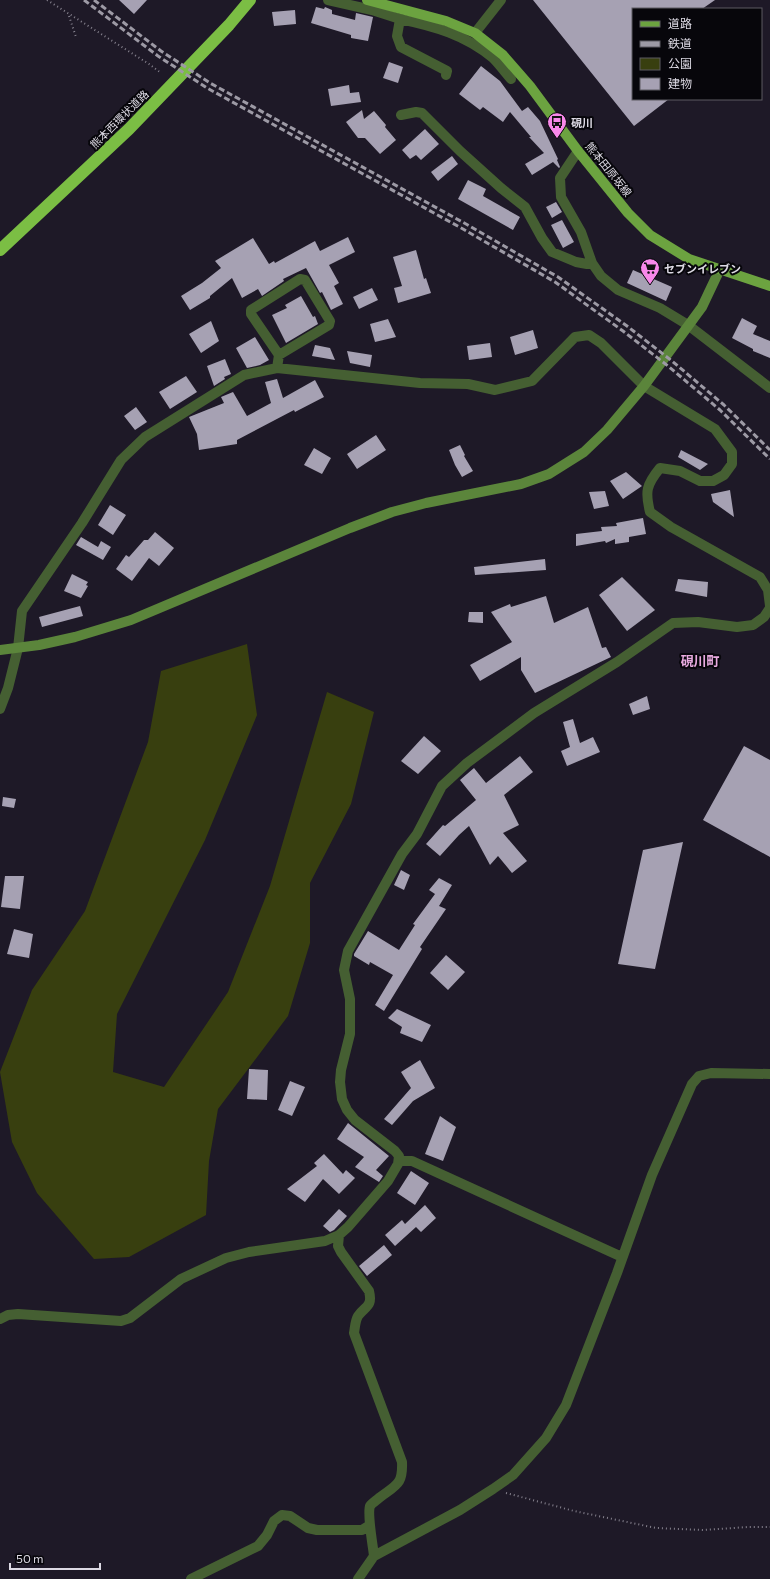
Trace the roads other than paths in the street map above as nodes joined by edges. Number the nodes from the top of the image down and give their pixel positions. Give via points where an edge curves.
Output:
1 (250, 0) edge
2 (328, 0) edge
3 (367, 0) edge
4 (501, 0) edge
5 (400, 19) junction
6 (475, 33) junction
7 (446, 75) dead end
8 (511, 79) dead end
9 (401, 115) dead end
10 (578, 151) junction
11 (0, 250) edge
12 (592, 263) junction
13 (720, 269) junction
14 (770, 286) edge
15 (688, 325) junction
16 (279, 355) junction
17 (277, 368) junction
18 (644, 386) junction
19 (770, 388) edge
20 (770, 607) edge
21 (18, 648) junction
22 (0, 650) edge
23 (0, 709) edge
24 (770, 1074) edge
25 (399, 1161) junction
26 (340, 1235) junction
27 (622, 1257) junction
28 (0, 1320) edge
29 (370, 1525) junction
30 (374, 1556) junction
31 (191, 1579) edge
32 (358, 1579) edge

1 - 11 highway, 熊本西環状道路 via 129,129
2 - 5 street
3 - 6 main road, 熊本田原坂線 via 453,23
4 - 6 street
5 - 7 street via 397,36 401,47 447,71
5 - 8 street via 432,26 468,41 492,58
6 - 10 main road, 熊本田原坂線 via 503,56 530,86
9 - 12 street via 422,113 460,151 525,206 552,252 576,262
10 - 12 street via 560,178 561,197 581,232
10 - 13 main road, 熊本田原坂線 via 650,235 689,259
12 - 15 street via 601,276 618,290 660,308
13 - 14 main road, 熊本田原坂線
13 - 15 street via 702,307
15 - 18 street
15 - 19 street
16 - 16 street via 329,325 330,321 305,280 300,279 251,310 251,314
16 - 17 street
17 - 18 street via 420,382 468,384 495,390 532,381 575,337 589,336 601,343
17 - 21 street via 244,375 145,437 121,460 22,612
18 - 20 street via 715,429 732,452 732,464 724,475 713,481 700,481 680,471 660,468 650,480 647,489 646,497 650,512 671,527 760,577 768,590
18 - 21 street via 607,430 584,452 549,474 521,484 392,512 131,620 75,637
20 - 25 street via 764,617 753,625 737,627 698,622 673,623 618,662 534,713 467,763 442,786 348,951 344,970 351,1019 341,1070 342,1099 355,1120 396,1151
21 - 22 street
21 - 23 street
24 - 27 street via 711,1073 699,1076 692,1084 652,1175
25 - 26 street via 388,1181
25 - 27 street via 412,1161
26 - 28 street via 325,1241 249,1252 226,1258 181,1279 130,1318 121,1321 18,1314 8,1315
26 - 29 street via 338,1246 341,1252 369,1291 369,1305 357,1317 354,1333 402,1462 403,1475 398,1484 370,1507
27 - 30 street via 566,1405 546,1438 513,1475 493,1490
29 - 30 street
29 - 31 street via 362,1530 317,1530 308,1528 290,1516 282,1515 274,1521 258,1546
30 - 32 street

